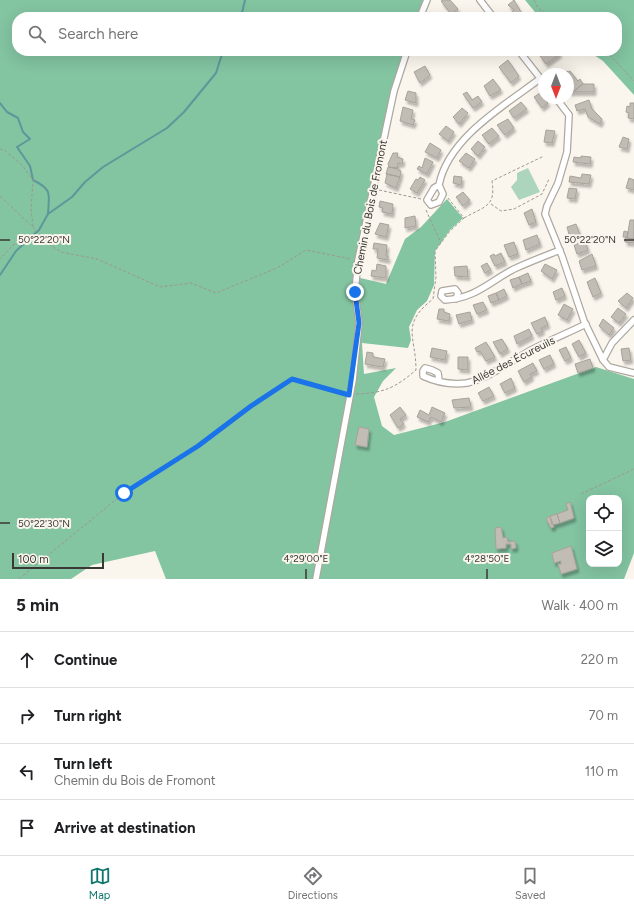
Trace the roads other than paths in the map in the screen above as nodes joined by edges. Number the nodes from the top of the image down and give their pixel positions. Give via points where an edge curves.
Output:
1 (427, 0) edge
2 (480, 0) edge
3 (422, 12) edge
4 (489, 12) edge
5 (405, 56) edge
6 (523, 56) edge
7 (538, 75) edge
8 (538, 83) edge
9 (561, 104) edge
10 (439, 185) junction
11 (560, 250) junction
12 (456, 300) dead end
13 (634, 320) edge
14 (586, 324) junction
15 (603, 360) junction
16 (634, 374) edge
17 (439, 380) dead end
18 (316, 579) edge

1 - 3 street
2 - 4 street
5 - 18 street, Chemin du Bois de Fromont via 394,91 358,260 355,292 359,323 349,395
6 - 7 street
8 - 10 street via 470,132 442,170
9 - 11 street via 570,115 567,152 558,184 546,206 545,214
10 - 10 street via 434,188 428,202 431,205 439,202 443,194
11 - 12 street via 517,268 480,291
11 - 14 street
13 - 15 street via 612,343
14 - 15 street
14 - 17 street, Allée des Écureuils via 533,349 482,378 450,384
15 - 16 street via 609,367

